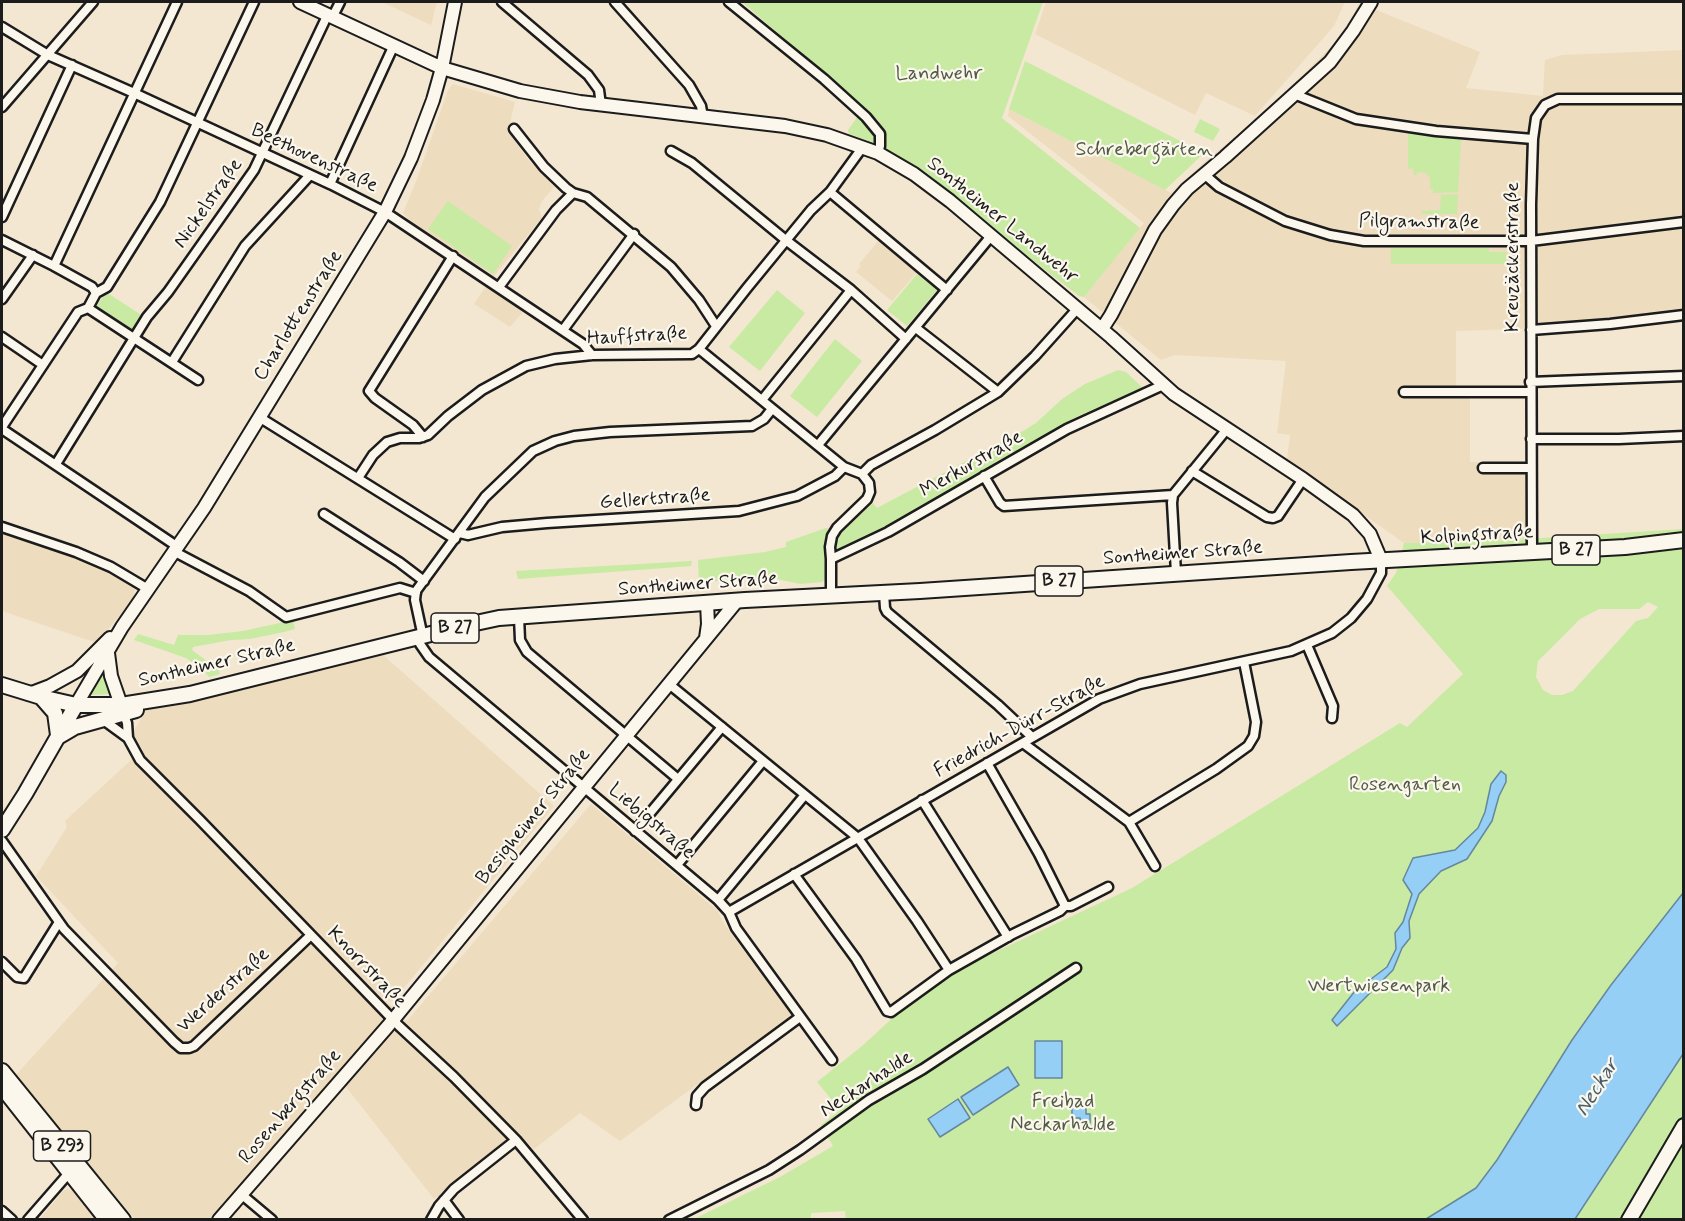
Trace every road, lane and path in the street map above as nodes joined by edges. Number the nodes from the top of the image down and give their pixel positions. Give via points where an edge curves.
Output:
1 (93, 2) edge
2 (177, 2) edge
3 (254, 2) edge
4 (300, 2) edge
5 (340, 2) edge
6 (455, 2) edge
7 (501, 2) edge
8 (615, 2) edge
9 (729, 2) edge
10 (1369, 2) edge
11 (330, 15) junction
12 (2, 27) edge
13 (394, 45) junction
14 (48, 55) junction
15 (72, 65) junction
16 (442, 68) junction
17 (134, 93) junction
18 (1294, 94) junction
19 (1683, 99) edge
20 (601, 105) junction
21 (2, 107) edge
22 (703, 117) junction
23 (198, 122) junction
24 (514, 129) dead end
25 (1533, 139) junction
26 (862, 148) junction
27 (671, 151) dead end
28 (878, 153) junction
29 (263, 154) junction
30 (1204, 174) junction
31 (310, 175) junction
32 (330, 184) junction
33 (830, 192) junction
34 (573, 193) junction
35 (385, 212) junction
36 (2, 217) edge
37 (1683, 222) edge
38 (634, 234) junction
39 (991, 236) junction
40 (2, 240) edge
41 (787, 241) junction
42 (1531, 241) junction
43 (33, 255) junction
44 (453, 256) junction
45 (54, 266) junction
46 (499, 287) junction
47 (850, 290) junction
48 (946, 290) junction
49 (96, 293) junction
50 (2, 299) edge
51 (88, 308) junction
52 (1078, 308) junction
53 (1683, 315) edge
54 (716, 326) junction
55 (916, 328) junction
56 (1102, 329) junction
57 (563, 330) junction
58 (1531, 330) junction
59 (2, 338) edge
60 (133, 338) junction
61 (906, 339) junction
62 (699, 349) junction
63 (592, 355) junction
64 (172, 362) junction
65 (43, 365) junction
66 (1683, 376) edge
67 (198, 380) dead end
68 (1530, 382) junction
69 (1163, 385) junction
70 (998, 392) junction
71 (1404, 392) dead end
72 (1530, 392) junction
73 (762, 400) junction
74 (772, 409) junction
75 (259, 417) junction
76 (2, 428) edge
77 (1227, 429) junction
78 (1683, 436) edge
79 (423, 437) junction
80 (1531, 440) junction
81 (818, 445) junction
82 (56, 464) junction
83 (844, 467) junction
84 (1484, 468) dead end
85 (1531, 468) junction
86 (1192, 471) junction
87 (862, 474) junction
88 (984, 476) junction
89 (358, 478) junction
90 (1303, 479) junction
91 (1173, 495) junction
92 (324, 514) dead end
93 (2, 528) edge
94 (457, 536) junction
95 (1683, 540) edge
96 (176, 549) junction
97 (1532, 553) junction
98 (831, 559) junction
99 (1381, 560) junction
100 (1176, 573) junction
101 (424, 581) junction
102 (148, 589) junction
103 (416, 593) junction
104 (884, 593) junction
105 (831, 596) junction
106 (737, 601) junction
107 (707, 603) junction
108 (519, 617) junction
109 (122, 627) junction
110 (420, 637) junction
111 (705, 639) junction
112 (1307, 645) junction
113 (108, 652) junction
114 (1244, 662) junction
115 (669, 684) junction
116 (2, 685) edge
117 (35, 695) junction
118 (76, 705) junction
119 (122, 709) junction
120 (1332, 718) dead end
121 (102, 719) junction
122 (722, 727) junction
123 (626, 736) junction
124 (58, 737) junction
125 (1032, 737) junction
126 (128, 738) junction
127 (1023, 743) junction
128 (763, 761) junction
129 (987, 763) junction
130 (678, 779) junction
131 (584, 787) junction
132 (804, 796) junction
133 (922, 800) junction
134 (1129, 822) junction
135 (2, 830) edge
136 (635, 831) junction
137 (858, 838) junction
138 (2, 841) edge
139 (677, 865) junction
140 (1155, 866) dead end
141 (794, 874) junction
142 (1108, 887) dead end
143 (718, 900) junction
144 (1065, 906) junction
145 (729, 912) junction
146 (59, 922) junction
147 (311, 934) junction
148 (1008, 937) junction
149 (2, 962) edge
150 (1076, 968) dead end
151 (949, 970) junction
152 (800, 1017) junction
153 (393, 1020) junction
154 (832, 1060) dead end
155 (2, 1071) edge
156 (2, 1087) edge
157 (696, 1105) dead end
158 (1683, 1126) edge
159 (516, 1140) junction
160 (69, 1173) junction
161 (241, 1194) junction
162 (444, 1200) junction
163 (2, 1211) edge
164 (12, 1220) edge
165 (28, 1220) edge
166 (108, 1220) edge
167 (123, 1220) edge
168 (219, 1220) edge
169 (272, 1220) edge
170 (431, 1220) edge
171 (459, 1220) edge
172 (583, 1220) edge
173 (669, 1220) edge
174 (1629, 1220) edge

1 - 14 street
2 - 17 street
3 - 23 street
4 - 11 street, Sontheimer Landwehr
5 - 11 street, Nickelstraße
6 - 16 street, Charlottenstraße
7 - 20 street via 588,75 599,90
8 - 22 street via 681,75 696,96
9 - 28 street via 866,117 880,134
10 - 18 street via 1330,62
11 - 13 street, Sontheimer Landwehr
11 - 29 street, Nickelstraße
12 - 14 street, Beethovenstraße
13 - 16 street, Sontheimer Landwehr
13 - 32 street
14 - 15 street, Beethovenstraße
14 - 21 street
15 - 17 street, Beethovenstraße
15 - 36 street
16 - 20 street, Sontheimer Landwehr via 520,91
16 - 35 street, Charlottenstraße via 411,158
17 - 23 street, Beethovenstraße
17 - 45 street
18 - 25 street via 1356,119
18 - 30 street
19 - 25 street, Kreuzäckerstraße via 1553,100 1538,112
20 - 22 street, Sontheimer Landwehr
22 - 26 street, Sontheimer Landwehr via 800,129
23 - 29 street, Beethovenstraße
23 - 49 street via 156,210 107,287
24 - 34 street via 544,167
25 - 42 street, Kreuzäckerstraße
26 - 28 street, Sontheimer Landwehr
26 - 33 street, Hauffstraße
27 - 41 street via 692,163
28 - 39 street, Sontheimer Landwehr via 932,186
29 - 31 street, Beethovenstraße
29 - 60 street, Nickelstraße
30 - 42 street, Pilgramstraße via 1219,187 1271,215 1352,239
30 - 56 street via 1179,198 1155,230
31 - 32 street, Beethovenstraße
31 - 64 street via 245,246
32 - 35 street, Beethovenstraße
33 - 41 street, Hauffstraße
33 - 48 street
34 - 38 street via 587,197
34 - 46 street
35 - 44 street, Beethovenstraße
35 - 75 street, Charlottenstraße
37 - 42 street, Pilgramstraße
38 - 54 street via 671,267
38 - 57 street
39 - 48 street
39 - 52 street, Sontheimer Landwehr
40 - 43 street
41 - 47 street
41 - 54 street, Hauffstraße
42 - 58 street, Kreuzäckerstraße
43 - 45 street
43 - 50 street
44 - 46 street, Beethovenstraße
44 - 79 street via 369,391
45 - 49 street
46 - 57 street, Beethovenstraße
47 - 61 street
47 - 73 street
48 - 55 street
49 - 51 street
51 - 60 street
51 - 65 street via 78,312
52 - 56 street, Sontheimer Landwehr
52 - 70 street
53 - 58 street
54 - 62 street, Hauffstraße
55 - 61 street
55 - 70 street
56 - 69 street, Sontheimer Landwehr
57 - 63 street, Beethovenstraße
58 - 68 street, Kreuzäckerstraße
59 - 65 street
60 - 64 street
60 - 82 street, Nickelstraße
61 - 81 street
62 - 63 street, Hauffstraße via 692,354
62 - 73 street
63 - 79 street, Hauffstraße via 555,359 518,370 467,401
64 - 67 street
65 - 76 street
66 - 68 street
68 - 72 street, Kreuzäckerstraße
69 - 77 street, Sontheimer Landwehr
69 - 88 street, Merkurstraße via 1067,429
70 - 87 street via 871,465
71 - 72 street
72 - 80 street, Kreuzäckerstraße
73 - 74 street
74 - 81 street
74 - 94 street via 760,422 746,426 609,432 549,443 525,458 485,497
75 - 89 street
75 - 96 street, Charlottenstraße
76 - 82 street
77 - 86 street
77 - 90 street, Sontheimer Landwehr
78 - 80 street
79 - 89 street via 387,442
80 - 85 street, Kreuzäckerstraße
81 - 83 street
82 - 96 street
83 - 87 street
83 - 94 street, Gellertstraße via 797,496 739,511 547,523
84 - 85 street
85 - 97 street, Kreuzäckerstraße
86 - 90 street via 1273,518
86 - 91 street
87 - 98 street via 869,483 869,495 834,532
88 - 91 street via 1004,506
88 - 98 street, Merkurstraße via 888,532
89 - 94 street
90 - 99 street, Sontheimer Landwehr via 1363,525
91 - 100 street
92 - 101 street
93 - 102 street via 86,556
94 - 101 street
95 - 97 main road, Kolpingstraße / B 27
96 - 102 street, Charlottenstraße
96 - 103 street via 286,617 400,588
97 - 99 main road, Kolpingstraße / B 27
98 - 105 street
99 - 100 main road, Sontheimer Straße / B 27
99 - 112 street, Friedrich-Dürr-Straße via 1379,579 1363,604 1332,633
100 - 104 main road, Sontheimer Straße / B 27
101 - 103 street
102 - 109 street, Charlottenstraße
103 - 110 street
104 - 105 main road, Sontheimer Straße / B 27
104 - 125 street via 887,612
105 - 106 main road, Sontheimer Straße / B 27
106 - 107 main road, Sontheimer Straße / B 27
106 - 111 street, Besigheimer Straße
107 - 108 main road, Sontheimer Straße / B 27
107 - 111 street
108 - 110 main road, Sontheimer Straße / B 27
108 - 123 street via 520,640 526,652
109 - 113 street, Charlottenstraße
109 - 117 street, Charlottenstraße via 77,671
110 - 119 main road, Sontheimer Straße / B 27
110 - 131 street, Liebigstraße via 429,657
111 - 115 street, Besigheimer Straße
112 - 114 street, Friedrich-Dürr-Straße
112 - 120 street via 1333,706
113 - 118 street, Charlottenstraße
113 - 119 street
114 - 125 street, Friedrich-Dürr-Straße via 1125,689 1083,707
114 - 134 street via 1256,722 1248,746
115 - 122 street
115 - 123 street, Besigheimer Straße
116 - 117 main road, B 27
117 - 118 main road, Sontheimer Straße / B 27
117 - 124 main road via 56,713
118 - 119 main road, Sontheimer Straße / B 27
118 - 124 main road
119 - 121 main road, B 27
119 - 126 street, Knorrstraße
121 - 124 main road, B 27
121 - 126 street, Knorrstraße
122 - 128 street
122 - 130 street
123 - 130 street
123 - 131 street, Besigheimer Straße
124 - 135 main road
125 - 127 street, Friedrich-Dürr-Straße
126 - 147 street, Knorrstraße via 140,760
127 - 129 street, Friedrich-Dürr-Straße
127 - 134 street
128 - 132 street
128 - 139 street
129 - 133 street, Friedrich-Dürr-Straße
129 - 144 street
130 - 136 street
131 - 136 street, Liebigstraße
131 - 153 street, Besigheimer Straße
132 - 137 street
132 - 143 street
133 - 137 street, Friedrich-Dürr-Straße
133 - 148 street
134 - 140 street
136 - 139 street, Liebigstraße
137 - 141 street, Friedrich-Dürr-Straße
137 - 151 street
138 - 146 street, Werderstraße
139 - 143 street, Liebigstraße
141 - 145 street, Friedrich-Dürr-Straße
141 - 151 street via 860,965 887,1011 891,1012
142 - 144 street
143 - 145 street, Liebigstraße
144 - 148 street
145 - 152 street, Liebigstraße via 736,928
146 - 147 street, Werderstraße via 179,1047 187,1048 194,1046
146 - 149 street via 25,977 17,977
147 - 153 street, Knorrstraße
148 - 151 street
150 - 173 street, Neckarhalde via 869,1100 768,1170
152 - 154 street, Liebigstraße
152 - 157 street via 705,1087 697,1096
153 - 159 street, Knorrstraße
153 - 161 street, Rosenbergstraße
155 - 167 main road, B 293
156 - 160 main road, B 293
158 - 174 main road
159 - 162 street
159 - 172 street, Knorrstraße
160 - 165 street
160 - 166 main road, B 293
161 - 168 street, Rosenbergstraße
161 - 169 street
162 - 170 street
162 - 171 street
163 - 164 street

